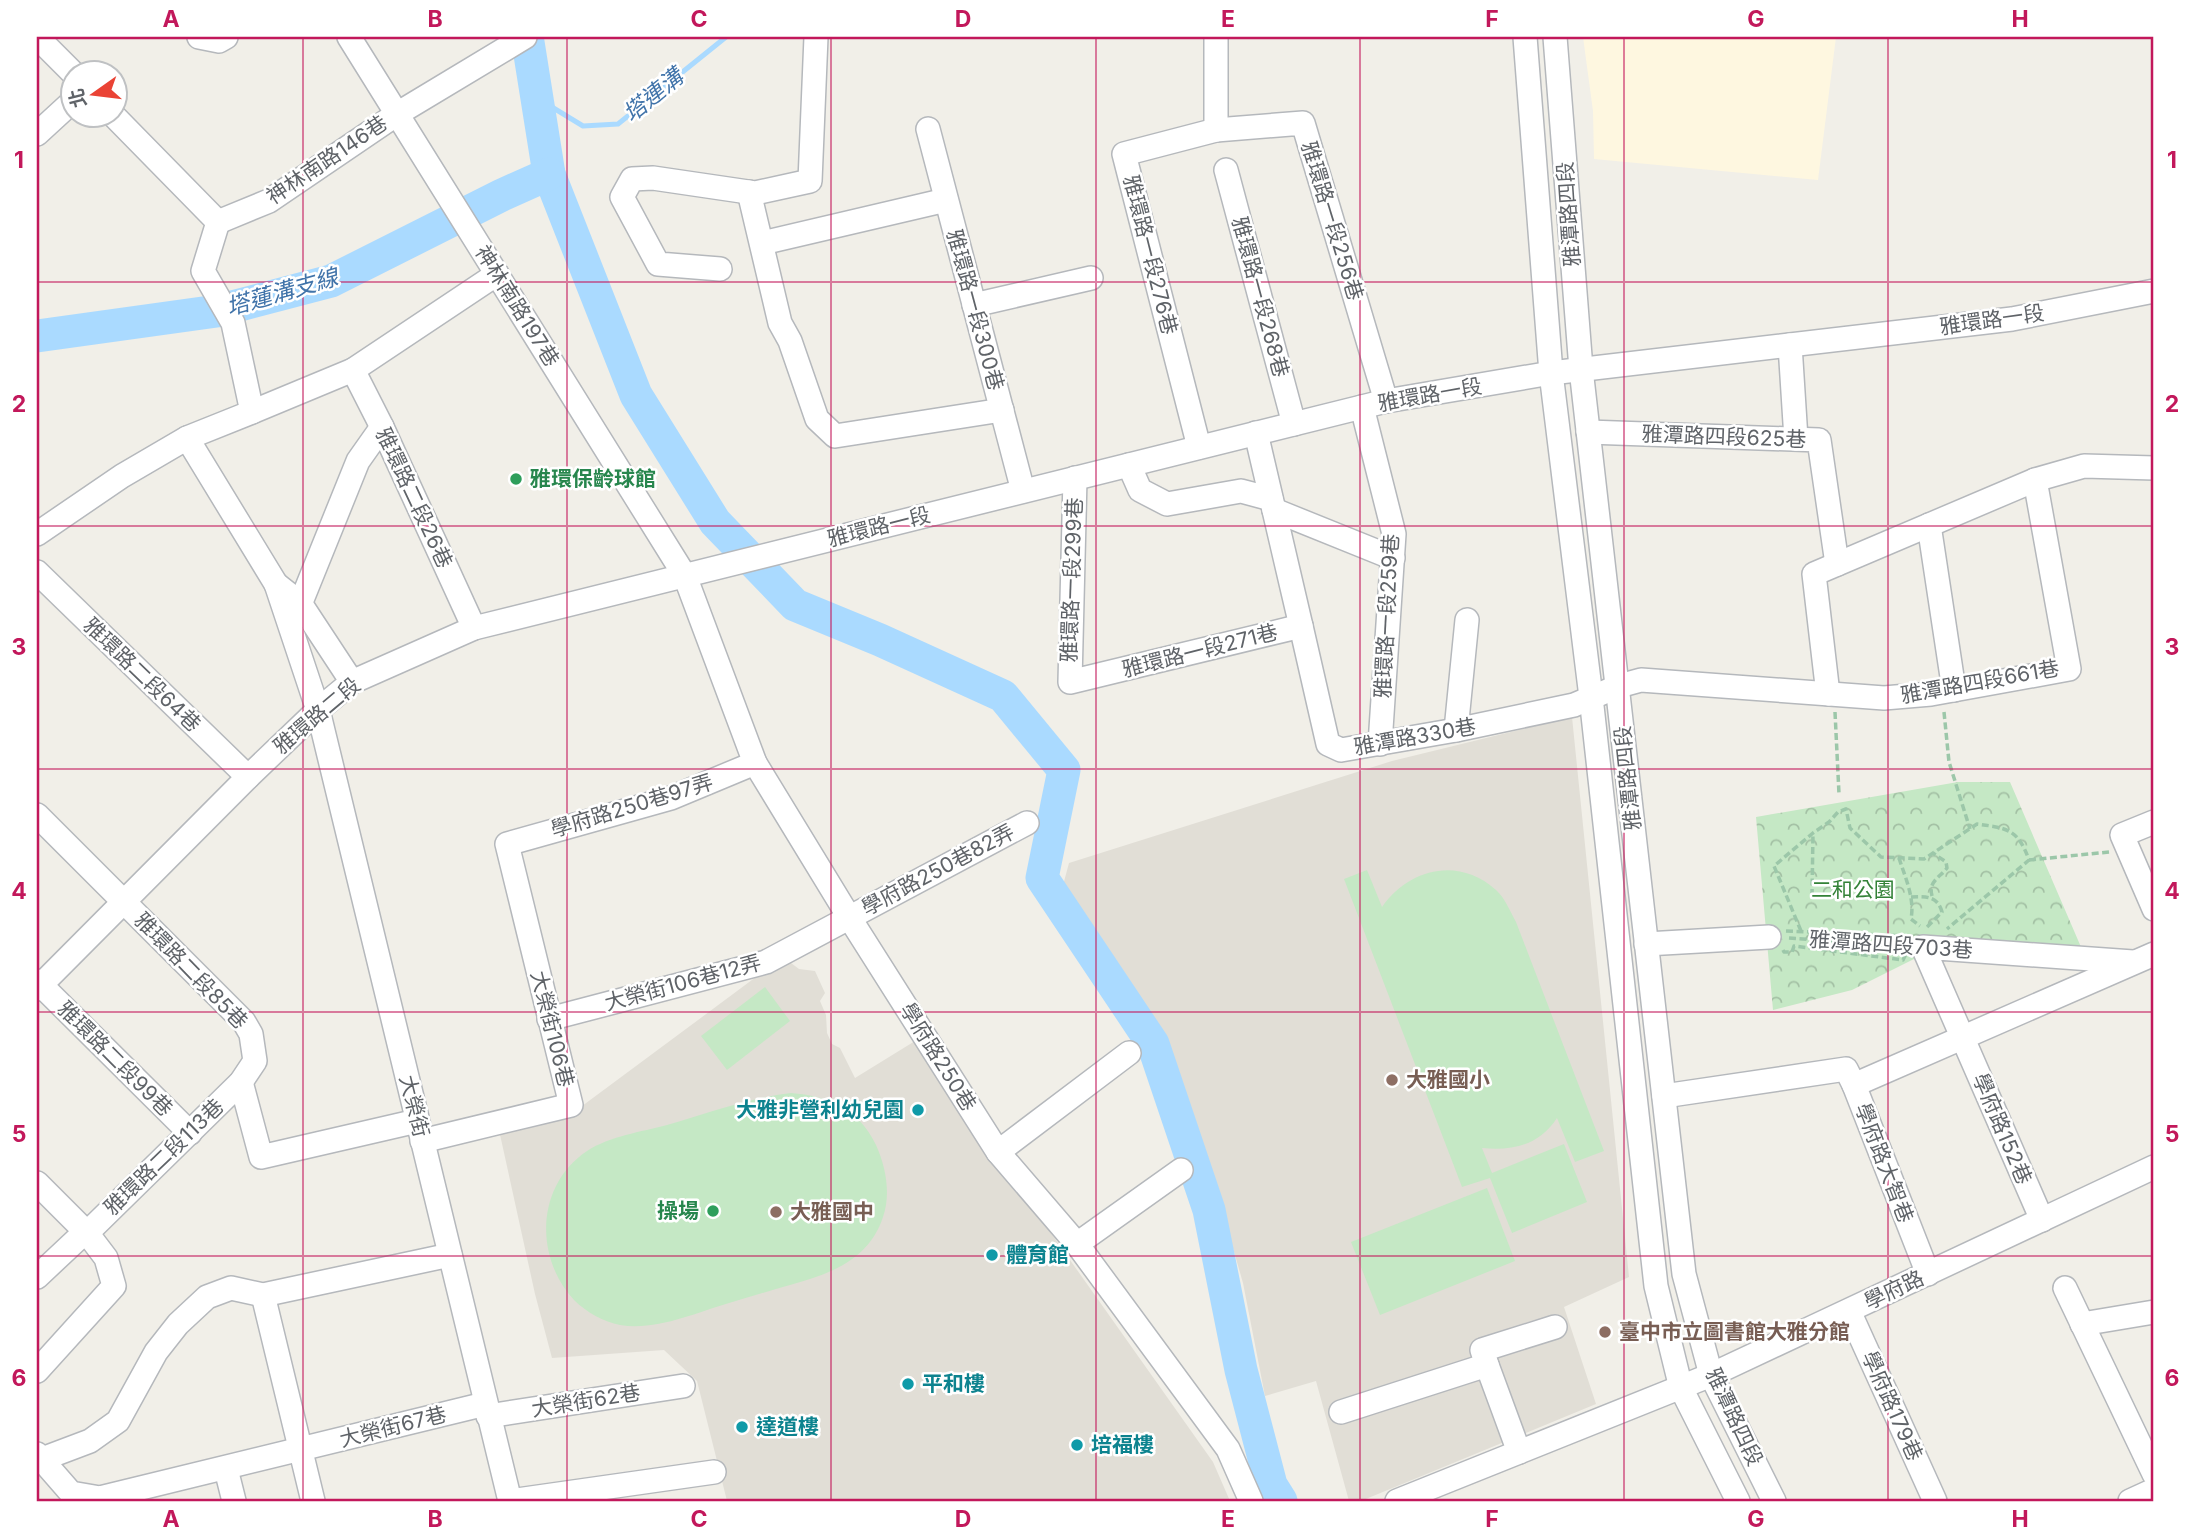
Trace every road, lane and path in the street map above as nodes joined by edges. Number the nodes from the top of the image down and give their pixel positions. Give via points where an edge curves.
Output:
1 (37, 37) edge
2 (199, 37) edge
3 (226, 37) edge
4 (349, 37) edge
5 (525, 37) edge
6 (816, 37) edge
7 (1216, 37) edge
8 (1525, 37) edge
9 (1555, 37) edge
10 (60, 61) edge
11 (60, 113) edge
12 (397, 114) junction
13 (928, 129) dead end
14 (128, 130) edge
15 (1216, 130) junction
16 (37, 134) edge
17 (1226, 170) dead end
18 (749, 192) junction
19 (946, 200) junction
20 (218, 222) junction
21 (762, 243) junction
22 (720, 269) dead end
23 (497, 274) junction
24 (1091, 278) dead end
25 (2154, 291) edge
26 (974, 305) junction
27 (1790, 345) junction
28 (1581, 369) junction
29 (353, 370) junction
30 (1551, 373) junction
31 (1386, 401) junction
32 (1362, 407) junction
33 (1002, 410) junction
34 (252, 412) junction
35 (1294, 424) junction
36 (382, 427) junction
37 (1588, 432) junction
38 (1256, 433) junction
39 (187, 438) junction
40 (1796, 439) junction
41 (1199, 447) junction
42 (1129, 465) junction
43 (2154, 468) edge
44 (1075, 478) junction
45 (2035, 480) junction
46 (1023, 491) junction
47 (1273, 505) junction
48 (1929, 525) junction
49 (37, 534) edge
50 (1393, 558) junction
51 (1838, 564) junction
52 (719, 568) joint
53 (37, 572) edge
54 (685, 576) junction
55 (276, 584) junction
56 (300, 604) junction
57 (1467, 620) dead end
58 (1301, 626) junction
59 (292, 627) junction
60 (474, 628) junction
61 (352, 682) junction
62 (1070, 682) joint
63 (1619, 686) junction
64 (1948, 691) junction
65 (1831, 694) junction
66 (1591, 697) junction
67 (318, 710) junction
68 (1456, 730) junction
69 (1380, 744) junction
70 (755, 763) junction
71 (247, 778) junction
72 (1839, 794) dead end
73 (37, 815) edge
74 (2154, 822) edge
75 (1027, 823) dead end
76 (1970, 829) junction
77 (1812, 833) junction
78 (507, 844) joint
79 (2128, 850) junction
80 (1933, 853) junction
81 (1899, 858) junction
82 (2029, 860) junction
83 (1812, 896) dead end
84 (1911, 897) junction
85 (1933, 898) junction
86 (123, 902) junction
87 (2154, 909) edge
88 (849, 916) junction
89 (1947, 929) dead end
90 (1801, 932) junction
91 (1775, 937) junction
92 (1646, 944) junction
93 (1917, 947) junction
94 (2145, 958) edge
95 (38, 985) edge
96 (549, 1019) junction
97 (1963, 1037) junction
98 (1129, 1053) dead end
99 (241, 1082) junction
100 (1854, 1085) junction
101 (1664, 1096) junction
102 (420, 1131) junction
103 (190, 1133) junction
104 (998, 1152) junction
105 (2154, 1167) edge
106 (1181, 1170) dead end
107 (37, 1183) edge
108 (2042, 1220) junction
109 (86, 1232) junction
110 (1077, 1244) junction
111 (450, 1255) junction
112 (1928, 1274) junction
113 (37, 1277) edge
114 (2065, 1287) dead end
115 (263, 1295) junction
116 (1849, 1311) junction
117 (2154, 1312) edge
118 (2082, 1324) junction
119 (1555, 1327) dead end
120 (1487, 1364) junction
121 (37, 1371) edge
122 (1711, 1376) junction
123 (683, 1386) dead end
124 (1681, 1388) junction
125 (487, 1410) junction
126 (1341, 1412) dead end
127 (301, 1449) junction
128 (1519, 1452) junction
129 (39, 1459) edge
130 (226, 1469) junction
131 (714, 1472) dead end
132 (2154, 1474) edge
133 (2154, 1490) edge
134 (1422, 1496) edge
135 (234, 1501) edge
136 (313, 1501) edge
137 (510, 1501) edge
138 (1251, 1501) edge
139 (1397, 1501) edge
140 (1738, 1501) edge
141 (1774, 1501) edge
142 (1935, 1501) edge
143 (2130, 1501) edge

1 - 10 street
2 - 3 street via 219,41
4 - 12 street, 神林南路197巷
5 - 12 street, 神林南路146巷
6 - 18 street via 810,181
7 - 15 street
8 - 30 street, 雅潭路四段
9 - 28 street, 雅潭路四段
11 - 16 street
12 - 20 street, 神林南路146巷 via 269,201
12 - 23 street, 神林南路197巷
13 - 19 street, 雅環路一段300巷
14 - 20 street
15 - 31 street, 雅環路一段256巷 via 1303,123
15 - 41 street, 雅環路一段276巷 via 1124,154
17 - 35 street, 雅環路一段268巷
18 - 21 street
18 - 22 street via 653,178 632,179 622,197 658,264
19 - 21 street
19 - 26 street, 雅環路一段300巷
20 - 34 street via 203,271 233,323
21 - 33 street via 780,323 817,419 835,436
23 - 29 street
23 - 54 street, 神林南路197巷
24 - 26 street
25 - 27 street, 雅環路一段 via 2012,319
26 - 33 street, 雅環路一段300巷
27 - 28 street, 雅環路一段
27 - 40 street
28 - 30 street, 雅環路一段
28 - 37 street, 雅潭路四段
29 - 34 street
29 - 36 street, 雅環路二段26巷
30 - 31 street, 雅環路一段
30 - 66 street, 雅潭路四段
31 - 32 street, 雅環路一段
32 - 35 street, 雅環路一段
32 - 50 street, 雅環路一段259巷 via 1394,534
33 - 46 street, 雅環路一段300巷
34 - 39 street
35 - 38 street, 雅環路一段
36 - 56 street via 358,461
36 - 60 street, 雅環路二段26巷
37 - 40 street, 雅潭路四段625巷
37 - 63 street, 雅潭路四段
38 - 41 street, 雅環路一段
38 - 47 street, 雅環路一段271巷
39 - 49 street
39 - 55 street
40 - 51 street, 雅潭路四段625巷 via 1819,440
41 - 42 street, 雅環路一段
42 - 44 street, 雅環路一段
42 - 47 street via 1140,490 1167,504 1241,491
43 - 45 street via 2084,466
44 - 46 street, 雅環路一段
44 - 62 street, 雅環路一段299巷
45 - 48 street
45 - 64 street, 雅潭路四段661巷 via 2069,669
46 - 52 street, 雅環路一段
47 - 50 street
47 - 58 street, 雅環路一段271巷
48 - 51 street
48 - 64 street
50 - 69 street, 雅環路一段259巷
51 - 65 street via 1814,574
52 - 54 street, 雅環路二段
53 - 71 street, 雅環路二段64巷
54 - 60 street, 雅環路二段
54 - 70 street, 學府路250巷
55 - 56 street
55 - 59 street, 大榮街
56 - 59 street
56 - 61 street
57 - 68 street
58 - 62 street, 雅環路一段271巷
58 - 69 street, 雅潭路330巷 via 1328,744 1341,750
59 - 67 street, 大榮街
60 - 61 street, 雅環路二段
61 - 67 street, 雅環路二段
63 - 65 street, 雅潭路四段661巷 via 1641,680
63 - 66 street, 雅潭路330巷
63 - 92 street, 雅潭路四段
64 - 65 street, 雅潭路四段661巷 via 1884,698
64 - 76 path via 1949,762
65 - 72 path
66 - 68 street, 雅潭路330巷 via 1574,705
66 - 124 street, 雅潭路四段 via 1656,1286
67 - 71 street, 雅環路二段
67 - 102 street, 大榮街
68 - 69 street, 雅潭路330巷
70 - 78 street, 學府路250巷97弄 via 671,799
70 - 88 street, 學府路250巷
71 - 86 street, 雅環路二段
73 - 86 street, 雅環路二段85巷
74 - 79 street via 2122,835
75 - 88 street, 學府路250巷82弄
76 - 80 path
76 - 82 path via 1976,824 2002,828 2022,840
77 - 81 path via 1846,809 1850,828 1881,857
77 - 83 path
77 - 90 path via 1774,866
78 - 96 street, 大榮街106巷
79 - 82 path
79 - 87 street
80 - 81 path via 1924,859
80 - 85 path via 1947,868 1933,882
81 - 84 path
82 - 89 path
84 - 85 path
84 - 85 path via 1911,919 1928,927 1942,912
86 - 95 street, 雅環路二段
86 - 99 street, 雅環路二段85巷 via 244,1022 255,1061
88 - 96 street, 大榮街106巷12弄 via 766,962
88 - 104 street, 學府路250巷
90 - 91 path via 1783,931
90 - 93 path via 1911,936
91 - 92 street
91 - 93 path, 雅潭路四段703巷
91 - 93 path via 1783,952 1792,952 1794,946 1903,960
92 - 101 street, 雅潭路四段
93 - 94 street, 雅潭路四段703巷
93 - 97 street
94 - 97 street, 學府路大智巷
95 - 103 street, 雅環路二段99巷
96 - 102 street, 大榮街106巷 via 571,1105
97 - 100 street, 學府路大智巷
97 - 108 street, 學府路152巷
98 - 104 street
99 - 102 street via 261,1157
99 - 103 street, 雅環路二段113巷
100 - 101 street via 1846,1069
100 - 112 street, 學府路大智巷
101 - 122 street, 雅潭路四段 via 1684,1274
102 - 111 street, 大榮街
103 - 109 street, 雅環路二段113巷
104 - 110 street, 學府路250巷
105 - 108 street, 學府路
106 - 110 street
107 - 109 street
108 - 112 street, 學府路
109 - 113 street, 雅環路二段113巷
109 - 121 street via 106,1258 114,1286
110 - 138 street, 學府路250巷 via 1228,1450
111 - 115 street
111 - 125 street, 大榮街
112 - 116 street, 學府路
114 - 118 street
115 - 127 street
115 - 129 street via 231,1287 208,1297 156,1352 118,1421 90,1441
116 - 122 street, 學府路
116 - 142 street, 學府路179巷
117 - 118 street
118 - 132 street
119 - 120 street via 1482,1350
120 - 126 street
120 - 128 street
122 - 124 street, 學府路
122 - 141 street, 雅潭路四段
123 - 125 street, 大榮街62巷
124 - 128 street, 學府路
124 - 140 street, 雅潭路四段
125 - 127 street, 大榮街67巷
125 - 137 street, 大榮街
127 - 130 street, 大榮街67巷
127 - 136 street
128 - 134 street, 學府路
129 - 130 street, 大榮街67巷 via 71,1493 100,1498
130 - 135 street
131 - 137 street
133 - 143 street
134 - 139 street, 學府路

